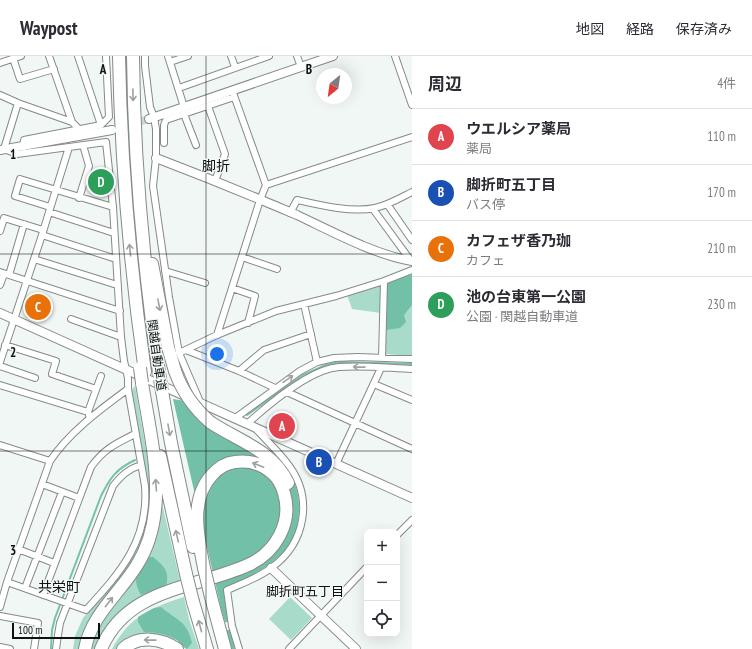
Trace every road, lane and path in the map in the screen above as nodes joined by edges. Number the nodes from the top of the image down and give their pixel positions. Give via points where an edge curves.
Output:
1 (21, 56) edge
2 (50, 56) edge
3 (78, 56) edge
4 (106, 56) edge
5 (119, 56) edge
6 (133, 56) edge
7 (145, 56) edge
8 (188, 56) edge
9 (231, 56) edge
10 (268, 56) edge
11 (297, 56) edge
12 (333, 56) edge
13 (395, 56) edge
14 (13, 58) junction
15 (169, 59) edge
16 (0, 63) edge
17 (235, 67) junction
18 (301, 67) junction
19 (54, 69) junction
20 (179, 88) junction
21 (233, 94) junction
22 (0, 95) edge
23 (18, 103) junction
24 (208, 106) junction
25 (412, 106) edge
26 (184, 111) junction
27 (151, 118) junction
28 (72, 122) junction
29 (101, 124) junction
30 (78, 129) junction
31 (112, 130) tunnel mouth
32 (412, 137) edge
33 (164, 143) dead end
34 (83, 145) junction
35 (196, 145) dead end
36 (23, 147) junction
37 (69, 147) junction
38 (2, 150) edge
39 (156, 158) junction
40 (214, 181) junction
41 (138, 184) junction
42 (266, 185) junction
43 (55, 190) junction
44 (412, 192) edge
45 (79, 198) junction
46 (260, 200) junction
47 (387, 204) junction
48 (113, 207) junction
49 (373, 208) junction
50 (49, 210) junction
51 (290, 212) junction
52 (24, 224) junction
53 (0, 231) edge
54 (43, 233) junction
55 (114, 233) junction
56 (412, 240) edge
57 (242, 257) junction
58 (34, 259) junction
59 (116, 259) junction
60 (412, 264) edge
61 (278, 269) dead end
62 (165, 271) junction
63 (4, 274) edge
64 (27, 280) junction
65 (384, 281) junction
66 (205, 283) dead end
67 (0, 285) edge
68 (117, 285) junction
69 (232, 288) junction
70 (304, 304) junction
71 (120, 311) junction
72 (0, 313) edge
73 (14, 319) junction
74 (71, 319) dead end
75 (248, 323) junction
76 (311, 334) junction
77 (217, 335) junction
78 (121, 337) junction
79 (6, 345) junction
80 (186, 350) junction
81 (179, 353) junction
82 (1, 354) edge
83 (382, 358) junction
84 (412, 359) edge
85 (0, 362) edge
86 (317, 362) junction
87 (0, 366) edge
88 (381, 368) junction
89 (126, 370) junction
90 (412, 370) edge
91 (239, 371) junction
92 (101, 376) dead end
93 (144, 377) junction
94 (35, 378) dead end
95 (374, 384) junction
96 (0, 385) edge
97 (128, 388) junction
98 (274, 388) junction
99 (96, 389) junction
100 (287, 392) junction
101 (412, 400) edge
102 (201, 404) junction
103 (89, 415) junction
104 (234, 418) junction
105 (247, 424) junction
106 (355, 424) junction
107 (255, 428) junction
108 (135, 434) junction
109 (283, 440) junction
110 (0, 445) edge
111 (412, 449) edge
112 (277, 452) junction
113 (50, 461) junction
114 (336, 464) junction
115 (141, 465) junction
116 (42, 484) junction
117 (62, 492) junction
118 (79, 498) junction
119 (412, 498) edge
120 (412, 520) edge
121 (400, 532) edge
122 (18, 549) junction
123 (37, 556) junction
124 (54, 563) junction
125 (271, 568) junction
126 (201, 569) junction
127 (364, 570) edge
128 (7, 582) junction
129 (25, 588) junction
130 (43, 595) junction
131 (208, 597) junction
132 (67, 604) junction
133 (0, 607) edge
134 (0, 616) edge
135 (321, 616) junction
136 (0, 647) edge
137 (10, 649) edge
138 (34, 649) edge
139 (56, 649) edge
140 (85, 649) edge
141 (101, 649) edge
142 (108, 649) edge
143 (123, 649) edge
144 (177, 649) edge
145 (206, 649) edge
146 (220, 649) edge
147 (225, 649) edge
148 (239, 649) edge
149 (289, 649) edge
150 (356, 649) edge

1 - 14 street
2 - 19 street
3 - 29 street
4 - 29 street via 109,117
93 -> 5 highway, 関越自動車道 via 132,273 122,143
6 -> 41 highway, 関越自動車道
7 - 27 street
8 - 15 street
9 - 17 street
10 - 17 street
11 - 18 street
12 - 18 street
13 - 25 street
14 - 16 street
14 - 19 street via 20,79
15 - 20 street
17 - 20 street
18 - 21 street
19 - 28 street
20 - 26 street
21 - 24 street
21 - 26 street
21 - 42 street
22 - 23 street
23 - 28 street
23 - 38 street
24 - 26 street
24 - 40 street via 225,154
26 - 27 street
26 - 33 street via 166,120
26 - 35 street
27 - 39 street via 156,129
28 - 30 street
29 - 30 street
30 - 36 street via 24,140
31 - 36 street
32 - 42 street
34 - 37 street
34 - 45 street via 89,166
34 - 48 street via 106,142
36 - 38 street
37 - 38 street via 18,154
37 - 43 street
39 - 40 street
39 - 62 street via 153,186
40 - 46 street
41 -> 126 highway, 関越自動車道 via 145,272 161,385 181,493
41 -> 142 highway, bridge via 163,324 182,388 197,410 210,422 265,454 279,467 292,492 294,504 289,533 281,547 261,565 153,604 139,612 120,629
42 - 46 street
43 - 45 street
43 - 50 street
43 - 50 street via 20,179 15,196
44 - 47 street
45 - 48 street
46 - 51 street
46 - 57 street
47 - 49 street
47 - 56 street
48 - 55 street
49 - 51 street via 326,207 297,200
49 - 60 street
50 - 54 street
50 - 55 street
51 - 60 street
52 - 53 street via 4,218
52 - 54 street
52 - 63 street
54 - 58 street
54 - 59 street
55 - 59 street
57 - 61 street
57 - 69 street
58 - 64 street
58 - 68 street
59 - 68 street
60 - 65 street
62 - 66 street
62 - 81 street
63 - 64 street
63 - 67 street
64 - 71 street
64 - 73 street
65 - 70 street
65 - 83 street
68 - 71 street
69 - 75 street via 255,296
69 - 77 street
70 - 75 street via 276,311
70 - 76 street
71 - 78 street
72 - 73 street
73 - 79 street
73 - 89 street
74 - 78 street
75 - 77 street
76 - 86 street
76 - 91 street via 264,350
77 - 80 street
78 - 89 street
79 - 82 street
79 - 99 street via 56,362 52,374
80 - 81 street
80 - 91 street
81 - 102 street
82 - 85 street
83 - 84 street
83 - 86 street via 334,358
98 -> 86 street
87 - 94 street
88 - 90 street
88 - 95 street
88 -> 100 street via 338,367 319,372
89 - 97 street
89 - 102 street
91 - 98 street
92 - 99 street
140 -> 93 highway via 88,636 97,619 140,559 153,525 156,490
145 -> 93 highway, 関越自動車道, bridge via 167,494
95 - 101 street
95 - 106 street
96 - 103 street
97 - 103 street
97 - 108 street
98 - 104 street
99 - 103 street
100 - 105 street
100 - 106 street
102 - 104 street
103 - 113 street
104 - 105 street
105 - 107 street
106 - 111 street
106 - 114 street
107 - 109 street
107 - 112 street
108 - 115 street
108 - 118 street via 113,445 97,460 91,467
109 - 112 street
109 - 114 street
110 - 113 street
112 - 125 street via 298,480 303,497 303,520 292,546
113 - 116 street
114 - 119 street
115 - 132 street via 122,475 113,486
115 - 132 street via 145,506 142,525 134,546 116,576 86,610
116 - 117 street
116 - 122 street
117 - 118 street
117 - 123 street
118 - 124 street
120 - 121 street
122 - 123 street
122 - 128 street
123 - 124 street
123 - 129 street
124 - 130 street
125 - 135 street
125 - 148 street via 227,590 232,626
126 - 131 highway, 関越自動車道
141 -> 126 highway via 117,623 136,606 165,592 244,566 257,560 277,542 284,528 287,504 281,484 272,473 254,463 232,462 218,468 208,479 199,499 197,513
127 - 135 street
128 - 129 street
128 - 133 street
129 - 130 street
130 - 132 street
131 - 146 highway, 関越自動車道
131 - 147 highway
132 - 139 street
134 - 138 street via 38,623
135 - 149 street
135 - 150 street
136 - 137 street
144 -> 143 highway via 161,641 148,640 136,642

